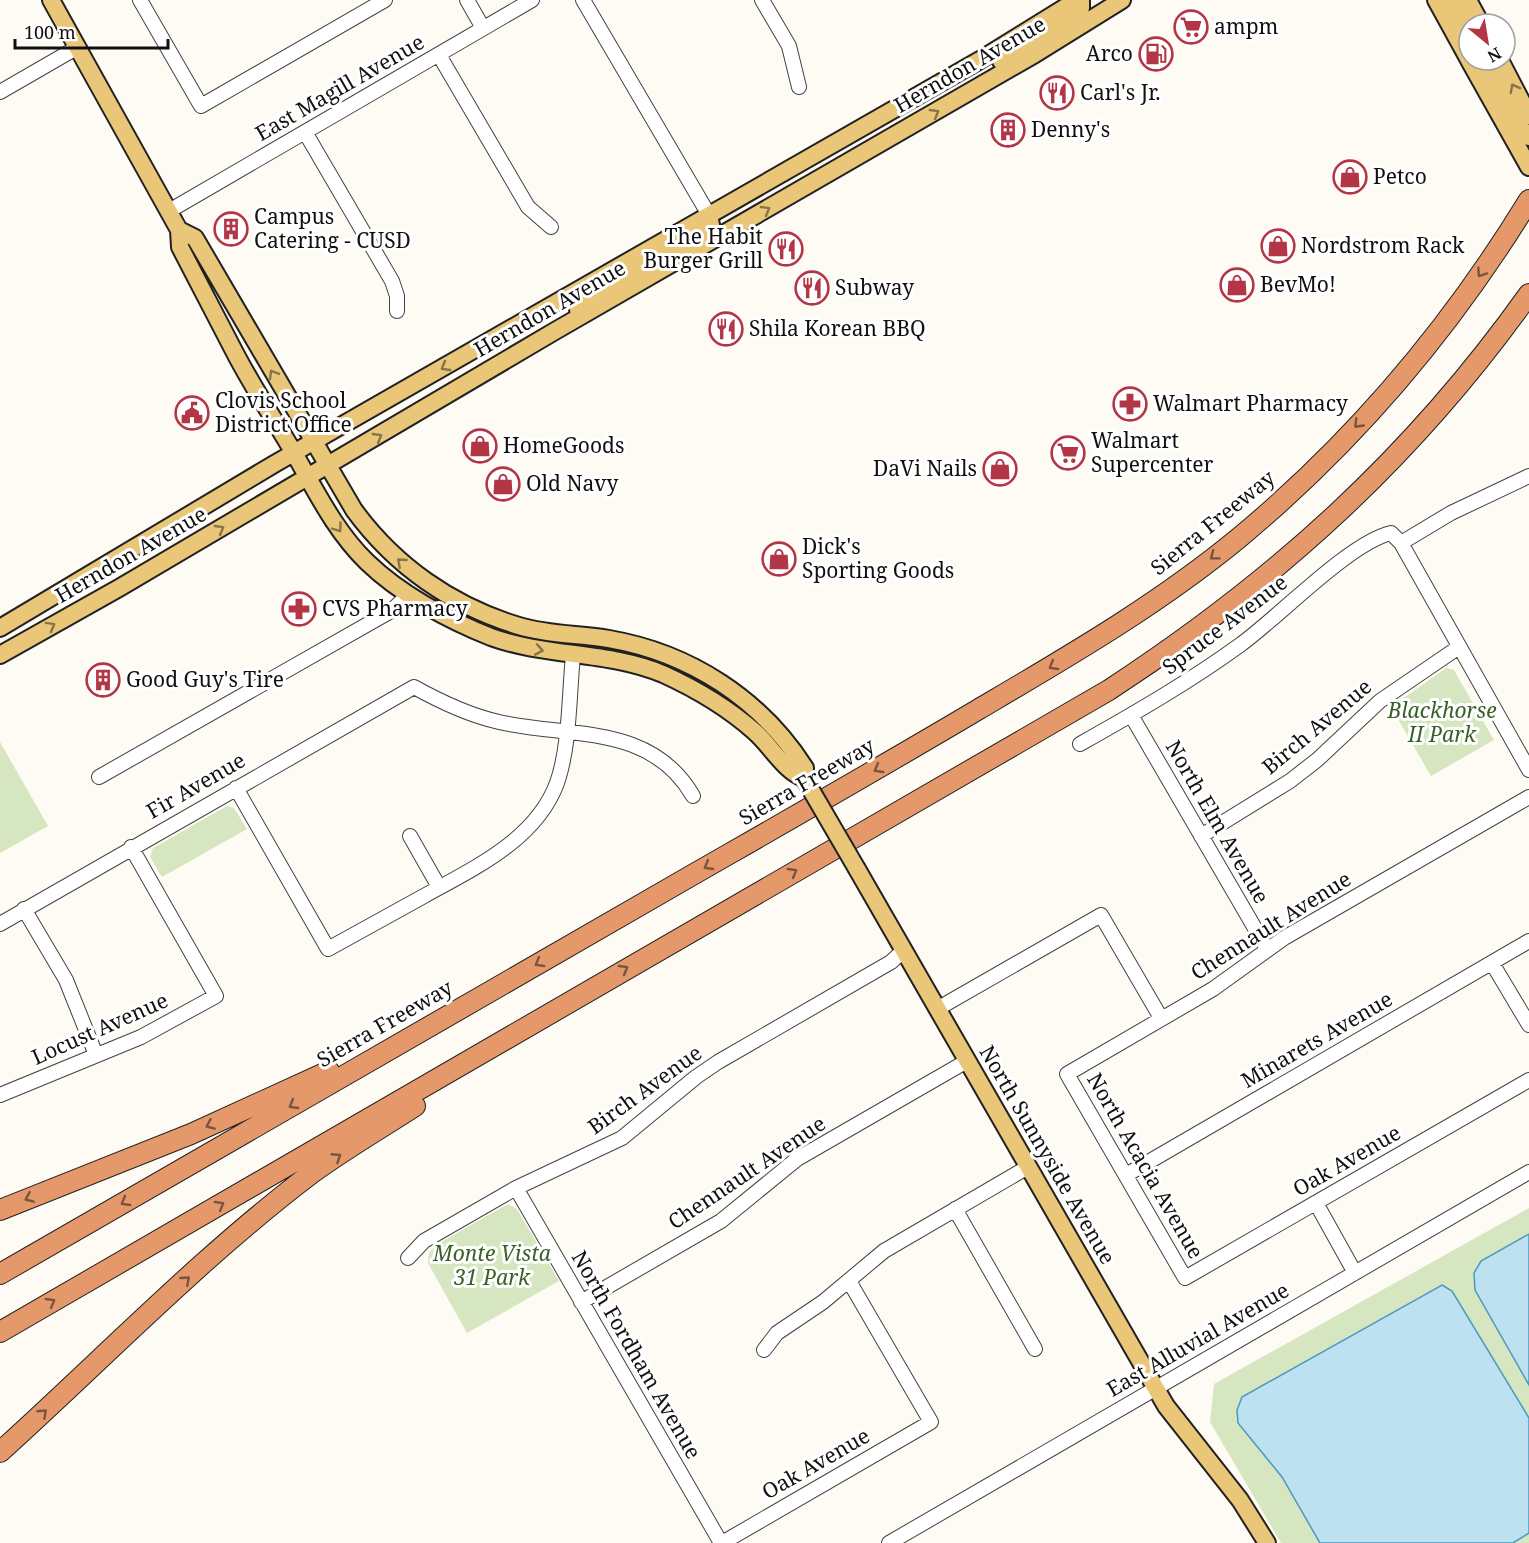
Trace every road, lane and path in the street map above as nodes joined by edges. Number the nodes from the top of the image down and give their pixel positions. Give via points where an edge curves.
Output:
1 (51, 0) edge
2 (385, 0) edge
3 (466, 0) edge
4 (532, 0) edge
5 (583, 0) edge
6 (762, 0) edge
7 (1077, 0) edge
8 (1081, 0) edge
9 (1101, 0) edge
10 (1122, 0) edge
11 (1436, 0) edge
12 (142, 1) edge
13 (1091, 20) junction
14 (483, 28) junction
15 (1457, 38) edge
16 (78, 47) junction
17 (439, 55) junction
18 (1476, 72) edge
19 (1490, 72) edge
20 (1506, 72) edge
21 (799, 87) dead end
22 (0, 92) edge
23 (968, 94) junction
24 (1529, 116) edge
25 (875, 120) junction
26 (305, 132) junction
27 (1529, 137) edge
28 (1529, 167) edge
29 (1529, 200) edge
30 (169, 211) junction
31 (709, 215) junction
32 (551, 227) dead end
33 (179, 230) junction
34 (716, 239) junction
35 (196, 277) junction
36 (1529, 294) edge
37 (397, 311) dead end
38 (244, 323) junction
39 (555, 331) junction
40 (314, 442) junction
41 (294, 454) junction
42 (327, 466) junction
43 (1529, 476) edge
44 (308, 478) junction
45 (1396, 538) junction
46 (409, 594) junction
47 (0, 628) edge
48 (543, 632) junction
49 (1459, 647) junction
50 (0, 655) edge
51 (573, 656) junction
52 (662, 674) junction
53 (712, 678) junction
54 (1131, 715) junction
55 (566, 730) junction
56 (783, 734) junction
57 (1080, 744) dead end
58 (1529, 770) edge
59 (99, 777) dead end
60 (804, 778) junction
61 (236, 788) junction
62 (693, 796) dead end
63 (1529, 797) edge
64 (410, 836) dead end
65 (1201, 836) junction
66 (131, 847) junction
67 (439, 888) junction
68 (24, 909) junction
69 (0, 924) edge
70 (1529, 941) edge
71 (1266, 949) junction
72 (904, 950) junction
73 (1492, 963) junction
74 (592, 988) junction
75 (937, 1008) junction
76 (1161, 1018) junction
77 (1529, 1025) edge
78 (399, 1044) junction
79 (96, 1055) junction
80 (967, 1061) junction
81 (1067, 1074) joint
82 (1529, 1080) edge
83 (0, 1095) edge
84 (1028, 1167) junction
85 (1529, 1173) edge
86 (1125, 1175) junction
87 (516, 1188) junction
88 (1316, 1203) junction
89 (955, 1209) junction
90 (0, 1210) edge
91 (408, 1258) dead end
92 (1355, 1273) junction
93 (0, 1274) edge
94 (1185, 1278) joint
95 (849, 1281) junction
96 (581, 1302) junction
97 (0, 1332) edge
98 (1035, 1349) dead end
99 (764, 1350) dead end
100 (1156, 1389) junction
101 (0, 1452) edge
102 (721, 1543) edge
103 (889, 1543) edge
104 (1267, 1543) edge

1 - 16 main road, North Sunnyside Avenue
2 - 12 street via 201,106
3 - 14 street
4 - 14 street, East Magill Avenue
5 - 31 street
6 - 21 street via 789,46
7 - 25 main road, Herndon Avenue
8 - 23 main road via 1078,14 1000,62
9 - 13 main road
10 - 13 main road, Herndon Avenue
11 - 15 main road
13 - 23 main road, Herndon Avenue
14 - 17 street, East Magill Avenue
16 - 22 street
16 - 30 main road, North Sunnyside Avenue
17 - 26 street, East Magill Avenue
17 - 32 street via 528,207
18 - 28 main road
19 - 27 main road
24 -> 20 main road
34 -> 23 main road, Herndon Avenue
25 - 31 main road, Herndon Avenue
25 - 34 main road via 839,154 727,218 718,226
26 - 30 street, East Magill Avenue
26 - 37 street via 392,281
29 -> 78 highway, Sierra Freeway via 1430,342 1375,406 1284,498 1167,592 1095,641 905,753
30 - 33 main road, North Sunnyside Avenue
31 - 39 main road via 711,225 706,231 594,296
31 -> 40 main road, Herndon Avenue
33 - 35 main road, North Sunnyside Avenue via 180,247
33 - 38 main road, North Sunnyside Avenue via 195,238
34 - 39 main road, Herndon Avenue
35 - 38 main road via 216,294 230,319
35 - 41 main road, North Sunnyside Avenue via 234,352
74 -> 36 highway via 1109,690 1178,645 1262,581 1371,482 1467,377
40 -> 38 main road, North Sunnyside Avenue
42 -> 39 main road, Herndon Avenue
40 - 41 main road, Herndon Avenue
40 - 42 main road, North Sunnyside Avenue
41 - 44 main road, North Sunnyside Avenue
41 - 47 main road, Herndon Avenue
42 - 44 main road, Herndon Avenue
48 -> 42 main road, North Sunnyside Avenue via 485,614 413,572 365,525
43 - 45 street, Spruce Avenue
44 -> 46 main road, North Sunnyside Avenue via 353,547 380,574
50 -> 44 main road, Herndon Avenue
45 - 49 street
45 - 54 street, Spruce Avenue via 1342,562 1208,668
46 - 48 main road via 420,591 475,620 505,630
46 -> 51 main road, North Sunnyside Avenue via 488,636
46 - 59 street via 391,611
48 - 53 main road, North Sunnyside Avenue via 624,643 670,658
49 - 58 street
49 - 65 street, Birch Avenue via 1380,701 1290,781
51 - 52 main road, North Sunnyside Avenue via 618,662
51 - 53 main road via 583,647 603,647
51 - 55 street
52 - 56 main road via 704,684 770,733
52 - 60 main road, North Sunnyside Avenue via 738,717 794,775
53 - 56 main road, North Sunnyside Avenue via 754,706
54 - 57 street, Spruce Avenue
54 - 65 street, North Elm Avenue
55 - 61 street, Fir Avenue via 489,719 458,710 414,687
55 - 62 street via 629,743 659,756 674,768
55 - 67 street via 557,783 544,808 526,830 488,859
56 - 60 main road, North Sunnyside Avenue via 805,768
60 - 72 main road, North Sunnyside Avenue, bridge
61 - 66 street, Fir Avenue
61 - 67 street via 328,949
63 - 71 street, Chennault Avenue
64 - 67 street
65 - 71 street, North Elm Avenue
66 - 68 street, Fir Avenue
66 - 79 street, Locust Avenue via 216,996 141,1037
68 - 69 street, Fir Avenue
68 - 79 street via 66,980
70 - 73 street, Minarets Avenue
71 - 76 street, Chennault Avenue via 1213,989
72 - 75 main road, North Sunnyside Avenue
72 - 87 street, Birch Avenue via 891,962 696,1077 622,1138
73 - 77 street
73 - 86 street, Minarets Avenue
97 -> 74 highway
101 -> 74 highway via 142,1319 313,1173
75 - 76 street via 1101,915
75 - 80 main road, North Sunnyside Avenue
76 - 81 street, Chennault Avenue
78 -> 90 highway via 328,1071 191,1134
78 -> 93 highway, Sierra Freeway
79 - 83 street, Locust Avenue
80 - 84 main road, North Sunnyside Avenue
80 - 96 street, Chennault Avenue via 796,1159 721,1221
81 - 86 street, North Acacia Avenue
82 - 88 street, Oak Avenue
84 - 89 street
84 - 100 main road, North Sunnyside Avenue
85 - 92 street, East Alluvial Avenue
86 - 94 street, North Acacia Avenue
87 - 91 street, Birch Avenue via 424,1241
87 - 96 street, North Fordham Avenue
88 - 92 street
88 - 94 street, Oak Avenue
89 - 95 street via 884,1251
89 - 98 street
92 - 100 street, East Alluvial Avenue
95 - 99 street via 777,1333
95 - 102 street, Oak Avenue via 931,1422
96 - 102 street, North Fordham Avenue
100 - 103 street, East Alluvial Avenue
100 - 104 main road, North Sunnyside Avenue

